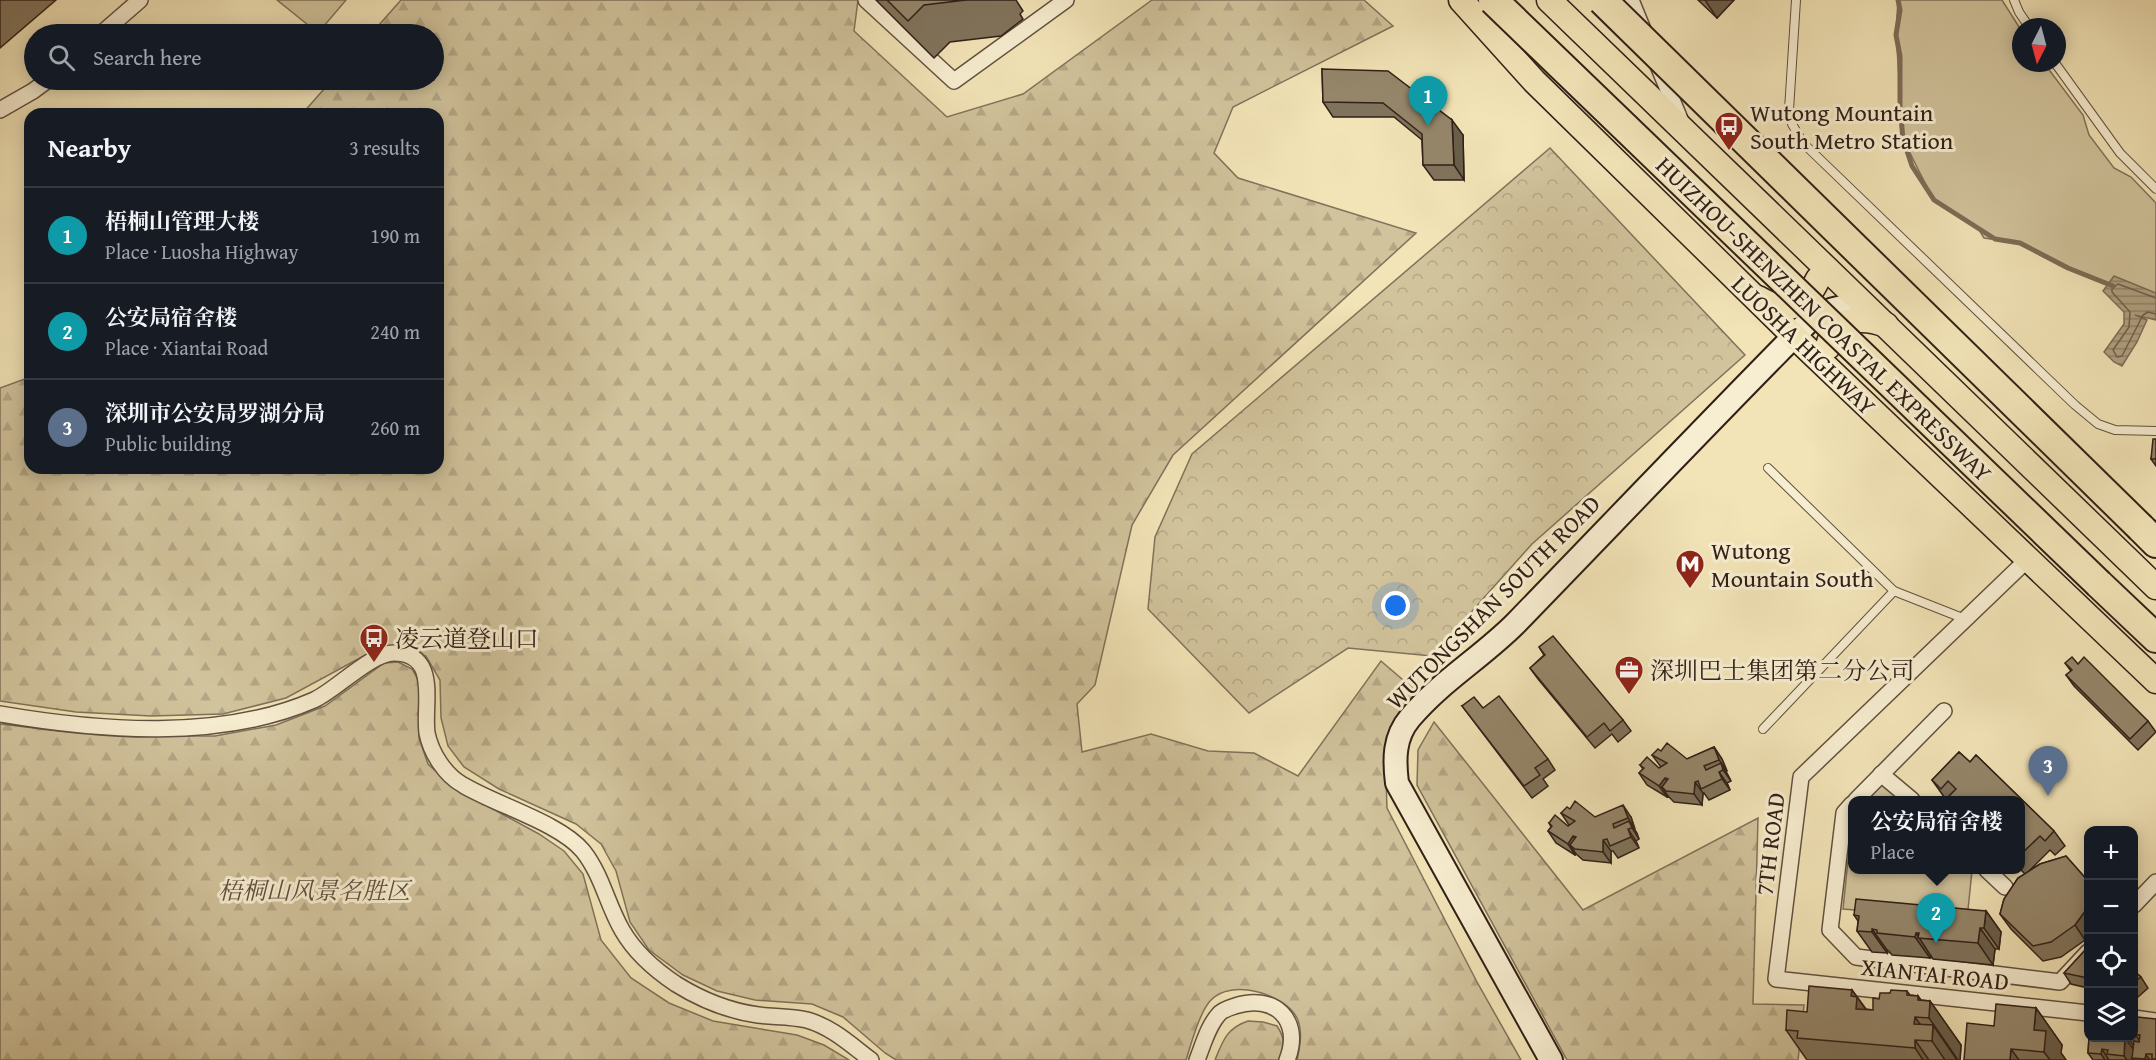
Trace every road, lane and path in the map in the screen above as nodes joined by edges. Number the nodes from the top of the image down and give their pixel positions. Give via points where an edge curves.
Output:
1 (140, 0) edge
2 (866, 0) edge
3 (1066, 0) edge
4 (1461, 0) edge
5 (1493, 0) edge
6 (1549, 0) edge
7 (1602, 0) edge
8 (1631, 0) edge
9 (1797, 0) edge
10 (2014, 0) edge
11 (2023, 18) edge
12 (112, 24) edge
13 (2062, 72) edge
14 (34, 90) edge
15 (0, 110) edge
16 (1684, 129) junction
17 (2156, 189) edge
18 (1810, 252) junction
19 (1818, 279) junction
20 (1749, 292) junction
21 (1881, 319) junction
22 (1800, 330) junction
23 (1834, 374) junction
24 (2156, 431) edge
25 (1768, 468) dead end
26 (2148, 535) edge
27 (2028, 559) junction
28 (2156, 587) edge
29 (1894, 591) junction
30 (1965, 619) junction
31 (2156, 638) edge
32 (2156, 681) edge
33 (1944, 711) dead end
34 (0, 714) edge
35 (1763, 729) dead end
36 (1881, 774) junction
37 (1861, 796) edge
38 (1906, 796) edge
39 (1848, 808) edge
40 (1991, 874) edge
41 (2156, 882) edge
42 (2005, 887) dead end
43 (2138, 900) edge
44 (2084, 956) edge
45 (1776, 979) joint
46 (2084, 1013) edge
47 (2138, 1019) edge
48 (2156, 1021) edge
49 (871, 1060) edge
50 (1197, 1060) edge
51 (1287, 1060) edge
52 (1551, 1060) edge

1 - 12 street
2 - 3 street via 954,81
4 - 20 main road, LUOSHA HIGHWAY via 1534,81
5 - 31 highway, HUIZHOU-SHENZHEN COASTAL EXPRESSWAY, bridge
6 - 16 main road
7 - 26 highway, bridge
8 - 16 street
9 - 24 lane via 1789,110 1803,143 2098,424 2115,430
10 - 11 lane
13 - 17 lane via 2120,153
14 - 15 street
16 - 18 main road
18 - 19 street, WUTONGSHAN SOUTH ROAD
18 - 21 main road
19 - 20 main road via 1798,306 1785,308
19 - 22 street, WUTONGSHAN SOUTH ROAD via 1816,300
20 - 22 main road, LUOSHA HIGHWAY
21 - 22 street, WUTONGSHAN SOUTH ROAD via 1849,306 1838,307 1827,310
21 - 23 main road via 1855,319 1838,326 1828,343
21 - 28 main road
22 - 23 main road, LUOSHA HIGHWAY
22 - 52 street, WUTONGSHAN SOUTH ROAD via 1512,626 1409,719 1398,736 1394,761 1397,783
23 - 27 main road, LUOSHA HIGHWAY
25 - 29 lane
27 - 30 street, 7TH ROAD
27 - 32 main road, LUOSHA HIGHWAY
29 - 30 lane
29 - 35 lane
30 - 45 street, 7TH ROAD via 1801,777
33 - 36 street
34 - 49 street via 96,726 215,725 269,716 316,699 380,656 408,656 419,663 425,675 427,730 431,747 443,767 461,784 561,833 582,849 596,870 622,930 656,968 694,994 730,1008 808,1020 831,1029
36 - 37 street
36 - 38 street
39 - 44 street via 1844,813 1830,930 1857,957 2060,982
40 - 42 street
41 - 43 street
45 - 46 street, XIANTAI ROAD
47 - 48 street
50 - 51 street via 1220,1012 1249,1002 1279,1010 1289,1021 1293,1037

